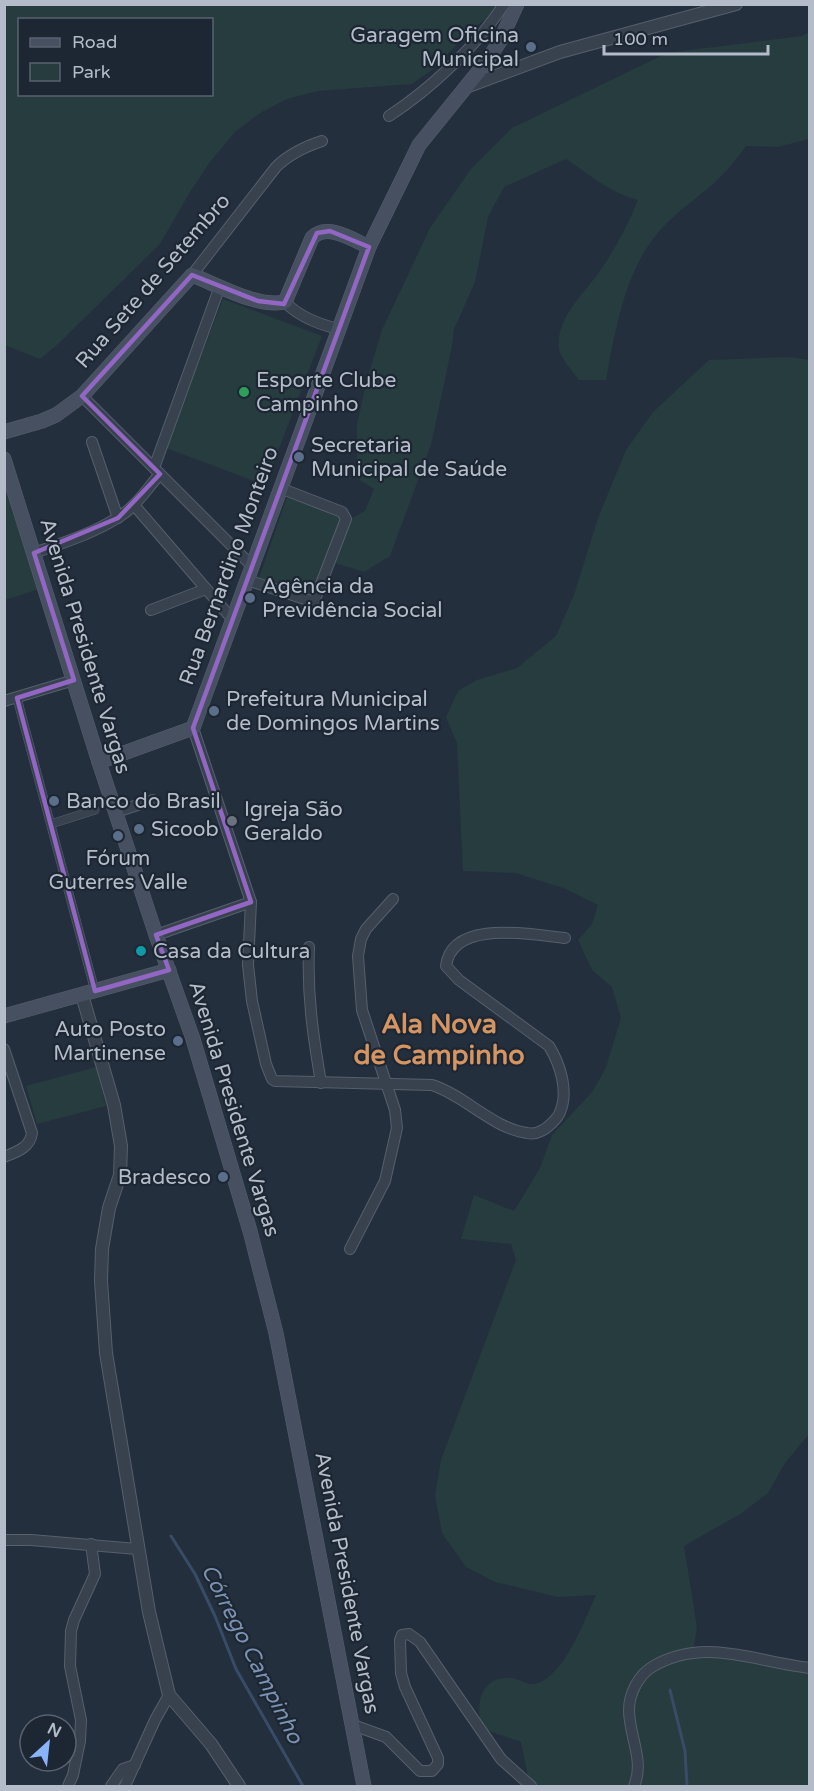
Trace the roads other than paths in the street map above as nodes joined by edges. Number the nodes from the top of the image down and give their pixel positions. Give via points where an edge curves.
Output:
1 (504, 4) edge
2 (517, 4) edge
3 (736, 4) edge
4 (466, 87) junction
5 (389, 116) dead end
6 (321, 141) dead end
7 (369, 247) junction
8 (192, 275) junction
9 (220, 286) junction
10 (285, 302) junction
11 (338, 329) junction
12 (82, 396) junction
13 (4, 432) edge
14 (92, 442) dead end
15 (4, 459) edge
16 (157, 471) junction
17 (280, 488) junction
18 (134, 505) junction
19 (118, 518) junction
20 (34, 553) junction
21 (252, 566) junction
22 (247, 580) junction
23 (206, 590) junction
24 (151, 610) dead end
25 (232, 620) junction
26 (74, 680) junction
27 (17, 698) junction
28 (4, 702) edge
29 (193, 728) junction
30 (99, 762) junction
31 (153, 800) dead end
32 (95, 810) dead end
33 (116, 812) junction
34 (51, 824) junction
35 (393, 899) dead end
36 (251, 902) junction
37 (156, 935) junction
38 (565, 938) dead end
39 (309, 946) dead end
40 (169, 970) junction
41 (88, 993) junction
42 (4, 1016) edge
43 (4, 1049) edge
44 (321, 1083) junction
45 (386, 1083) junction
46 (4, 1157) edge
47 (350, 1249) dead end
48 (4, 1540) edge
49 (91, 1544) junction
50 (137, 1549) junction
51 (810, 1668) edge
52 (169, 1695) junction
53 (352, 1725) junction
54 (135, 1765) junction
55 (68, 1786) edge
56 (111, 1786) edge
57 (125, 1786) edge
58 (239, 1786) edge
59 (364, 1786) edge
60 (531, 1786) edge
61 (634, 1786) edge

1 - 5 street via 465,52 421,93
2 - 4 main road, Rua Bernardino Monteiro via 500,41
3 - 4 street via 560,52
4 - 7 main road, Rua Bernardino Monteiro via 419,145
6 - 8 street, Rua Sete de Setembro via 286,157 276,167
7 - 10 main road via 330,231 317,233
7 - 11 main road, Rua Bernardino Monteiro
8 - 9 main road
8 - 12 main road, Rua Sete de Setembro
9 - 10 main road via 258,301
9 - 16 street
10 - 11 street via 300,315
11 - 17 main road, Rua Bernardino Monteiro
12 - 13 main road, Rua Sete de Setembro via 49,418
12 - 16 street
14 - 19 street
15 - 20 main road, Avenida Presidente Vargas
16 - 18 street
16 - 21 street
17 - 21 main road, Rua Bernardino Monteiro
17 - 22 street via 342,512 346,519 314,602
18 - 19 street
18 - 23 street
19 - 20 street
20 - 26 main road, Avenida Presidente Vargas
21 - 22 main road, Rua Bernardino Monteiro
22 - 25 main road, Rua Bernardino Monteiro
23 - 24 street
23 - 25 street
25 - 29 main road, Rua Bernardino Monteiro
26 - 27 street
26 - 30 main road, Avenida Presidente Vargas
27 - 28 street
27 - 34 street
29 - 30 main road
29 - 36 street
30 - 33 main road, Avenida Presidente Vargas
31 - 33 street
32 - 34 street
33 - 37 main road, Avenida Presidente Vargas
34 - 41 street
35 - 45 street via 366,929 358,956 362,1010
36 - 37 street
36 - 44 street via 248,965 266,1064 272,1079 280,1082
37 - 40 main road, Avenida Presidente Vargas
38 - 45 street via 485,933 455,945 446,966 459,980 549,1046 562,1076 564,1098 560,1114 550,1125 528,1134 487,1116 443,1088
39 - 44 street via 309,1004
40 - 41 main road
40 - 53 main road, Avenida Presidente Vargas via 227,1153 276,1333
41 - 42 main road
41 - 50 street via 122,1146 120,1175 102,1249 101,1281 106,1353
43 - 46 street via 32,1133 26,1146
44 - 45 street
45 - 47 street via 397,1128 392,1155 385,1181
48 - 49 street
49 - 50 street
49 - 55 street via 95,1574 71,1631 70,1666 81,1720 80,1741
50 - 52 street
51 - 61 street via 703,1651 668,1658 644,1672 630,1699 638,1764
52 - 54 street
52 - 58 street via 211,1744
53 - 59 main road, Avenida Presidente Vargas
53 - 60 street via 386,1737 420,1771 432,1772 436,1768 438,1758 401,1673 400,1640 402,1635 409,1634 420,1642 501,1759
54 - 56 street via 123,1769
54 - 57 street

